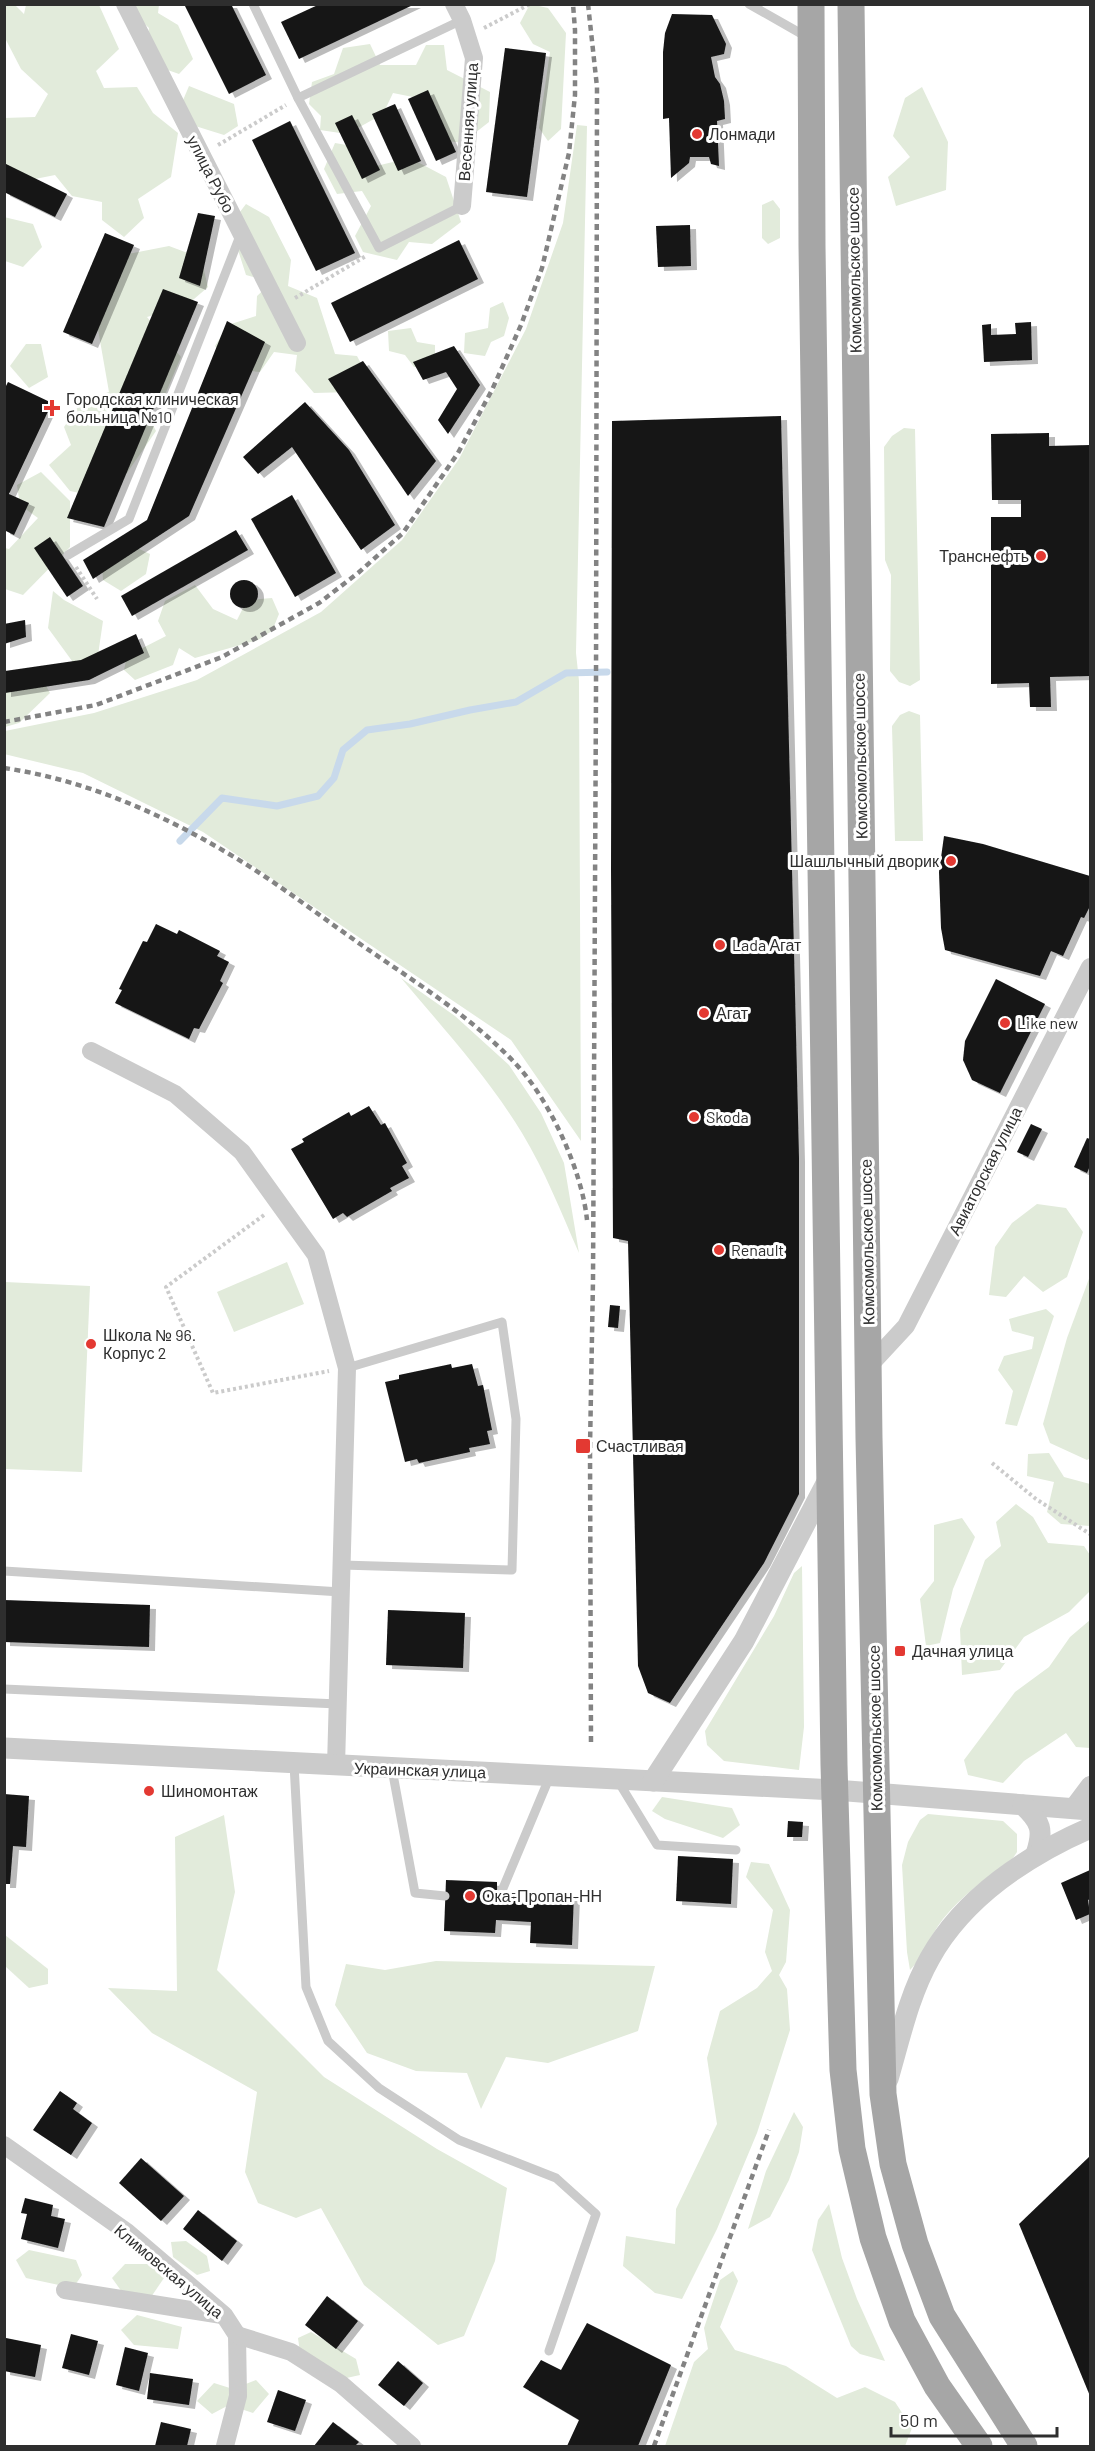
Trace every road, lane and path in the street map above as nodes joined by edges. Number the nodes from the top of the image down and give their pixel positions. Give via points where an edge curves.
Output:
1 (125, 4) edge
2 (253, 4) edge
3 (530, 4) edge
4 (749, 4) edge
5 (811, 4) edge
6 (851, 4) edge
7 (461, 20) edge
8 (811, 39) junction
9 (298, 98) junction
10 (201, 155) junction
11 (462, 206) joint
12 (241, 233) junction
13 (379, 248) junction
14 (279, 308) junction
15 (297, 343) dead end
16 (68, 555) joint
17 (97, 599) dead end
18 (1090, 967) edge
19 (91, 1051) dead end
20 (270, 1223) dead end
21 (329, 1361) dead end
22 (868, 1367) junction
23 (339, 1369) junction
24 (992, 1463) dead end
25 (831, 1473) junction
26 (1090, 1534) edge
27 (342, 1565) junction
28 (4, 1571) edge
29 (341, 1592) junction
30 (4, 1689) edge
31 (338, 1704) junction
32 (4, 1748) edge
33 (294, 1764) junction
34 (336, 1766) junction
35 (392, 1769) junction
36 (550, 1775) junction
37 (617, 1779) junction
38 (653, 1781) junction
39 (1090, 1785) edge
40 (835, 1790) junction
41 (876, 1792) junction
42 (1023, 1805) junction
43 (1081, 1810) edge
44 (1090, 1828) edge
45 (736, 1850) dead end
46 (1036, 1854) junction
47 (501, 1893) dead end
48 (445, 1896) dead end
49 (883, 2094) junction
50 (4, 2145) edge
51 (65, 2290) dead end
52 (224, 2315) junction
53 (237, 2335) junction
54 (549, 2351) dead end
55 (225, 2446) edge
56 (412, 2446) edge
57 (979, 2446) edge
58 (1024, 2446) edge

1 - 10 street, улица Рубо
2 - 9 lane
3 - 7 path
4 - 8 lane
5 - 8 main road
6 - 22 main road, Комсомольское шоссе
7 - 9 lane
7 - 11 street, Весенняя улица via 474,58
8 - 25 main road
9 - 10 path
9 - 13 lane
10 - 12 street, улица Рубо
11 - 13 lane
12 - 14 street, улица Рубо
12 - 16 lane via 129,519
13 - 14 path
14 - 15 street, улица Рубо
16 - 17 path
18 - 22 street, Авиаторская улица via 906,1326
19 - 23 street via 175,1094 242,1152 316,1255
20 - 23 path via 264,1214 166,1287 213,1393
21 - 23 path
22 - 41 main road, Комсомольское шоссе
23 - 27 street
23 - 27 lane via 502,1322 516,1419 512,1570
24 - 26 path via 1036,1499
25 - 38 street via 744,1641
25 - 40 main road
27 - 29 street
28 - 29 lane
29 - 31 street
30 - 31 lane
31 - 34 street
32 - 33 street, Украинская улица
33 - 34 street, Украинская улица
33 - 54 lane via 306,1987 328,2041 379,2088 459,2140 556,2178 596,2214
34 - 35 street, Украинская улица
35 - 36 street, Украинская улица
35 - 48 lane via 415,1893
36 - 37 street, Украинская улица
36 - 47 lane
37 - 38 street, Украинская улица
37 - 45 lane via 657,1845
38 - 40 street, Украинская улица
39 - 43 street
40 - 41 street, Украинская улица
40 - 57 main road via 843,2070 852,2149 873,2238 902,2321 937,2386
41 - 42 street, Украинская улица
41 - 49 main road, Комсомольское шоссе
42 - 43 street, Украинская улица
42 - 46 street via 1041,1828
43 - 46 street
44 - 46 street
46 - 49 street via 970,1906 950,1927 930,1958 907,2015
49 - 58 main road, Комсомольское шоссе via 893,2164 908,2221 942,2316
50 - 52 street, Климовская улица via 127,2232
51 - 52 street
52 - 53 street, Климовская улица
53 - 55 street via 238,2396
53 - 56 street via 291,2352 331,2378

